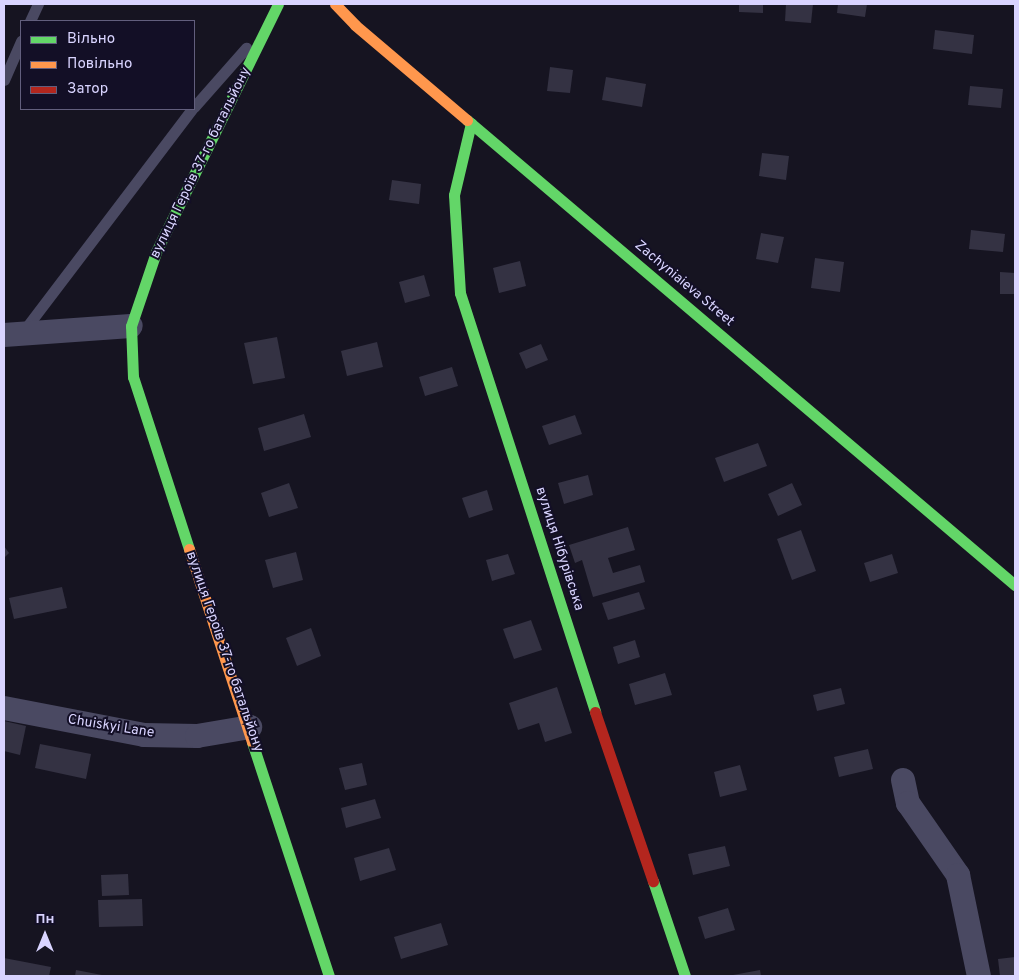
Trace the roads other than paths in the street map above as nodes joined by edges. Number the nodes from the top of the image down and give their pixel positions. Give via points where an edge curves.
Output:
1 (38, 4) edge
2 (278, 4) edge
3 (335, 4) edge
4 (30, 20) edge
5 (269, 23) junction
6 (20, 43) edge
7 (4, 80) edge
8 (195, 106) edge
9 (191, 110) edge
10 (471, 123) junction
11 (131, 326) junction
12 (12, 335) edge
13 (1015, 585) edge
14 (4, 708) edge
15 (250, 727) junction
16 (903, 780) dead end
17 (329, 976) edge
18 (685, 976) edge
19 (979, 976) edge

1 - 4 lane
2 - 5 street, вулиця Героїв 37-го батальйону
3 - 10 street, Zachyniaieva Street
5 - 8 lane
5 - 11 street, вулиця Героїв 37-го батальйону via 156,252
6 - 7 lane
9 - 12 lane
10 - 13 street, Zachyniaieva Street
10 - 18 street, вулиця Нібурівська via 454,195 460,293 597,717
11 - 12 street
11 - 15 street, вулиця Героїв 37-го батальйону via 133,377
14 - 15 street, Chuiskyi Lane via 144,735 197,736
15 - 17 street, вулиця Героїв 37-го батальйону
16 - 19 street via 908,803 958,875

